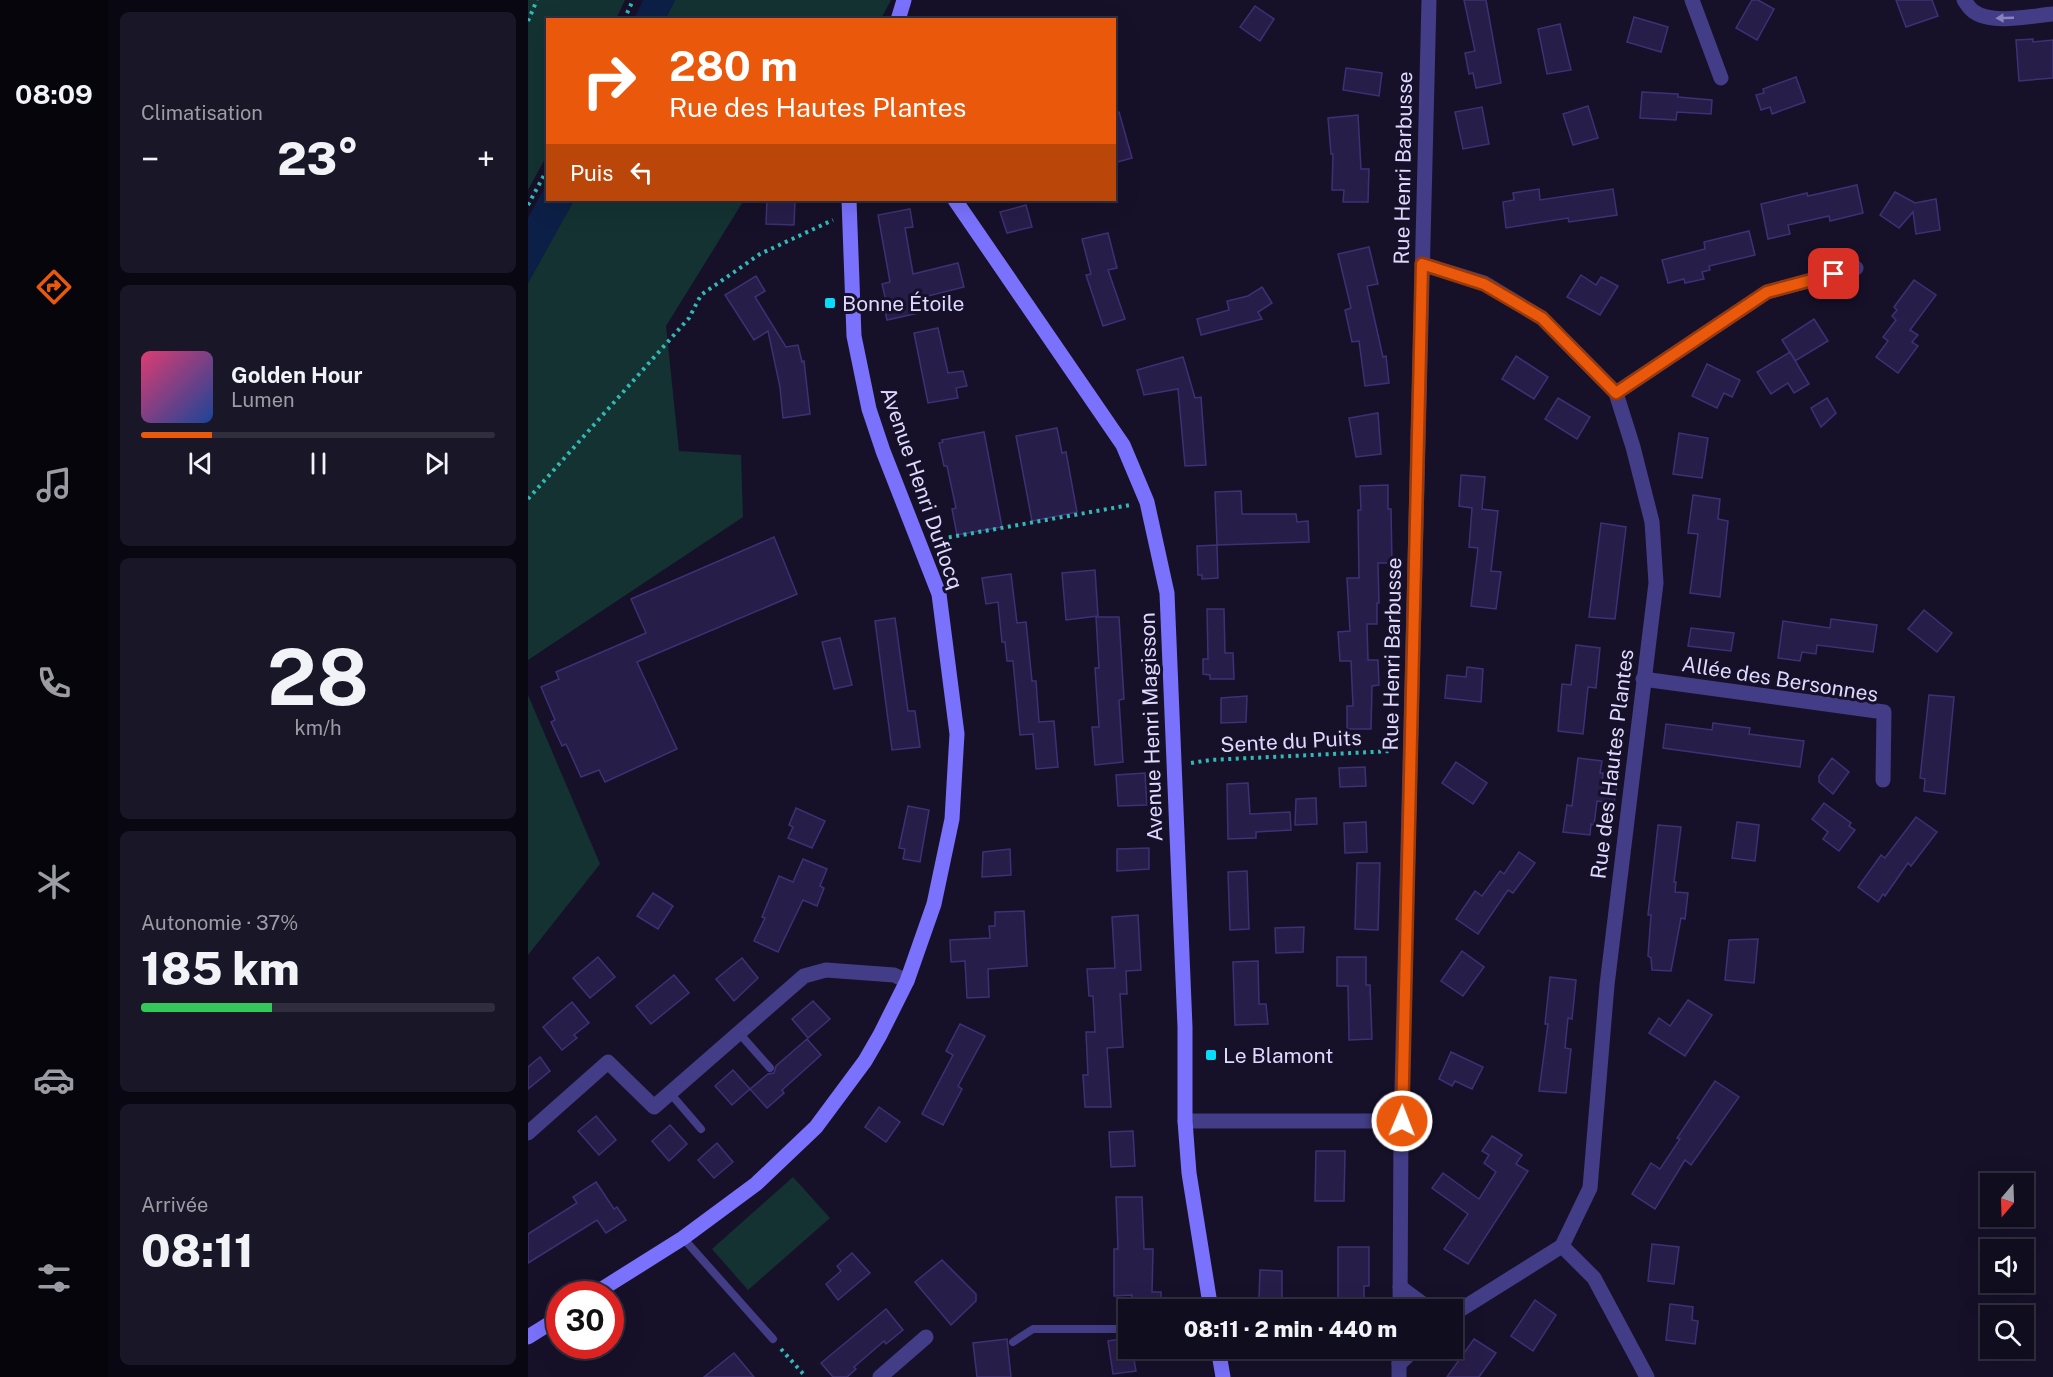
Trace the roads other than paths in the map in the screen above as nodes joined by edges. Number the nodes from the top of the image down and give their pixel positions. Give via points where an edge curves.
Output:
1 (904, 0) edge
2 (1429, 0) edge
3 (1692, 0) edge
4 (1964, 0) edge
5 (2053, 14) edge
6 (899, 18) edge
7 (1721, 78) dead end
8 (956, 201) edge
9 (850, 206) edge
10 (1422, 264) junction
11 (1856, 268) dead end
12 (1616, 393) junction
13 (1643, 680) junction
14 (1883, 780) dead end
15 (907, 981) junction
16 (739, 1033) junction
17 (770, 1068) dead end
18 (670, 1093) junction
19 (1185, 1121) junction
20 (1402, 1121) junction
21 (701, 1129) dead end
22 (528, 1133) edge
23 (682, 1238) junction
24 (1562, 1246) junction
25 (614, 1281) edge
26 (1400, 1287) junction
27 (1209, 1299) edge
28 (1400, 1299) edge
29 (1416, 1299) edge
30 (1463, 1308) edge
31 (546, 1326) edge
32 (1118, 1329) edge
33 (528, 1337) edge
34 (926, 1337) dead end
35 (772, 1339) road end
36 (1013, 1342) dead end
37 (1220, 1359) edge
38 (880, 1377) edge
39 (1223, 1377) edge
40 (1647, 1377) edge

1 - 6 street
2 - 10 street, Rue Henri Barbusse
3 - 7 street
5 -> 4 street via 1999,19 1982,16
8 - 19 street, Avenue Henri Magisson via 1123,445 1147,502 1167,593 1185,1027
9 - 15 street, Avenue Henri Duflocq via 854,336 869,409 939,594 957,734 952,819 934,904
10 - 12 street, Rue des Hautes Plantes via 1484,284 1542,318
10 - 20 street, Rue Henri Barbusse
11 - 12 street via 1767,292
12 - 13 street, Rue des Hautes Plantes via 1652,522 1656,583
13 - 14 street, Allée des Bersonnes via 1884,712
13 - 24 street, Rue des Hautes Plantes via 1607,985 1590,1188
15 - 16 street via 894,975 826,970 804,975
15 - 23 street, Avenue Henri Duflocq via 865,1060 816,1127 756,1184
16 - 17 lane
16 - 18 street
18 - 21 lane
18 - 22 street via 654,1107 608,1062
19 - 20 street
19 - 27 street, Avenue Henri Magisson via 1189,1173
20 - 26 street, Rue Henri Barbusse
23 - 25 street, Avenue Henri Duflocq
23 - 35 lane
24 - 30 street
24 - 40 street via 1594,1278
26 - 28 street, Rue Henri Barbusse
26 - 29 street
31 - 33 street
32 - 36 lane via 1032,1329
34 - 38 street
37 - 39 street

